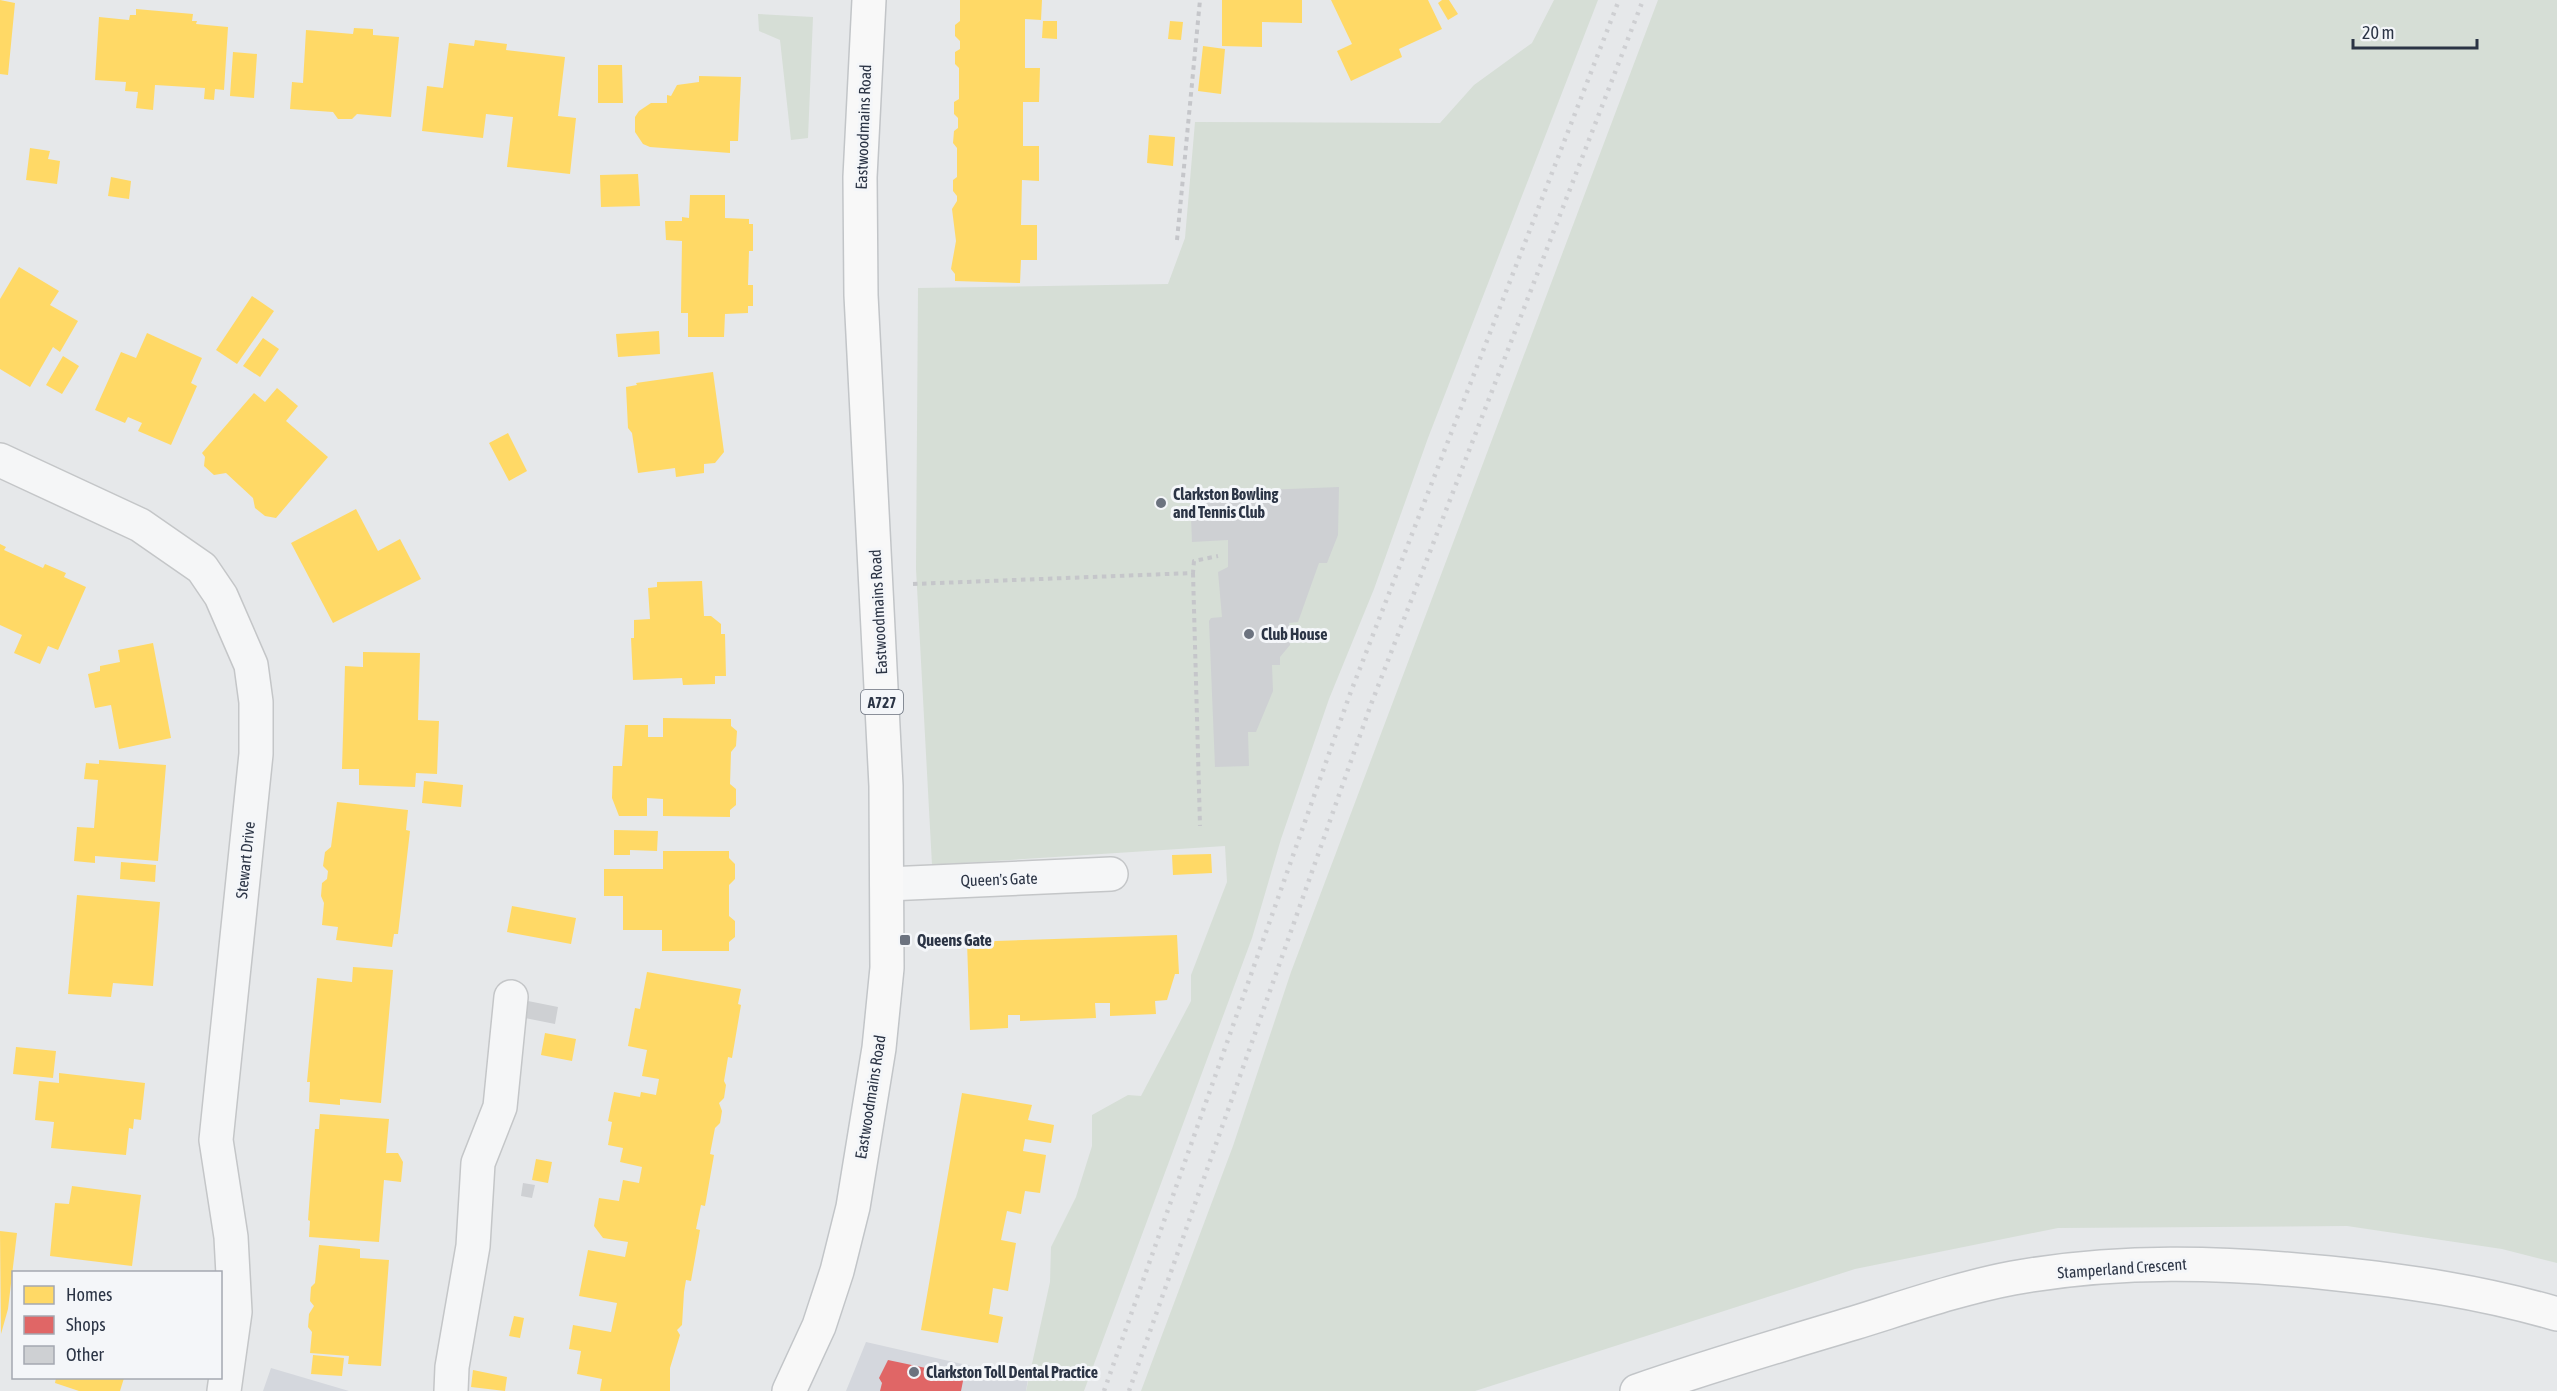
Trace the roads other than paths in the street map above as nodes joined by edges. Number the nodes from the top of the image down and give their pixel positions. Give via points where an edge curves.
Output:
1 (869, 0) edge
2 (0, 460) edge
3 (1111, 874) dead end
4 (887, 884) junction
5 (511, 997) dead end
6 (2557, 1314) edge
7 (1699, 1381) edge
8 (224, 1391) edge
9 (451, 1391) edge
10 (789, 1391) edge
11 (1637, 1391) edge

1 - 4 main road, Eastwoodmains Road / A727 via 860,177 861,294 886,786
2 - 8 street, Stewart Drive via 140,525 202,568 221,596 251,664 256,754 216,1140 231,1237 235,1312
3 - 4 street, Queen's Gate
4 - 10 main road, Eastwoodmains Road / A727 via 887,968 880,1036 853,1207 819,1326
5 - 9 street via 500,1107 478,1163 473,1246
6 - 7 main road, Stamperland Crescent via 2430,1285 2244,1264 2095,1267 2012,1278 1915,1304
7 - 11 main road, Stamperland Crescent

